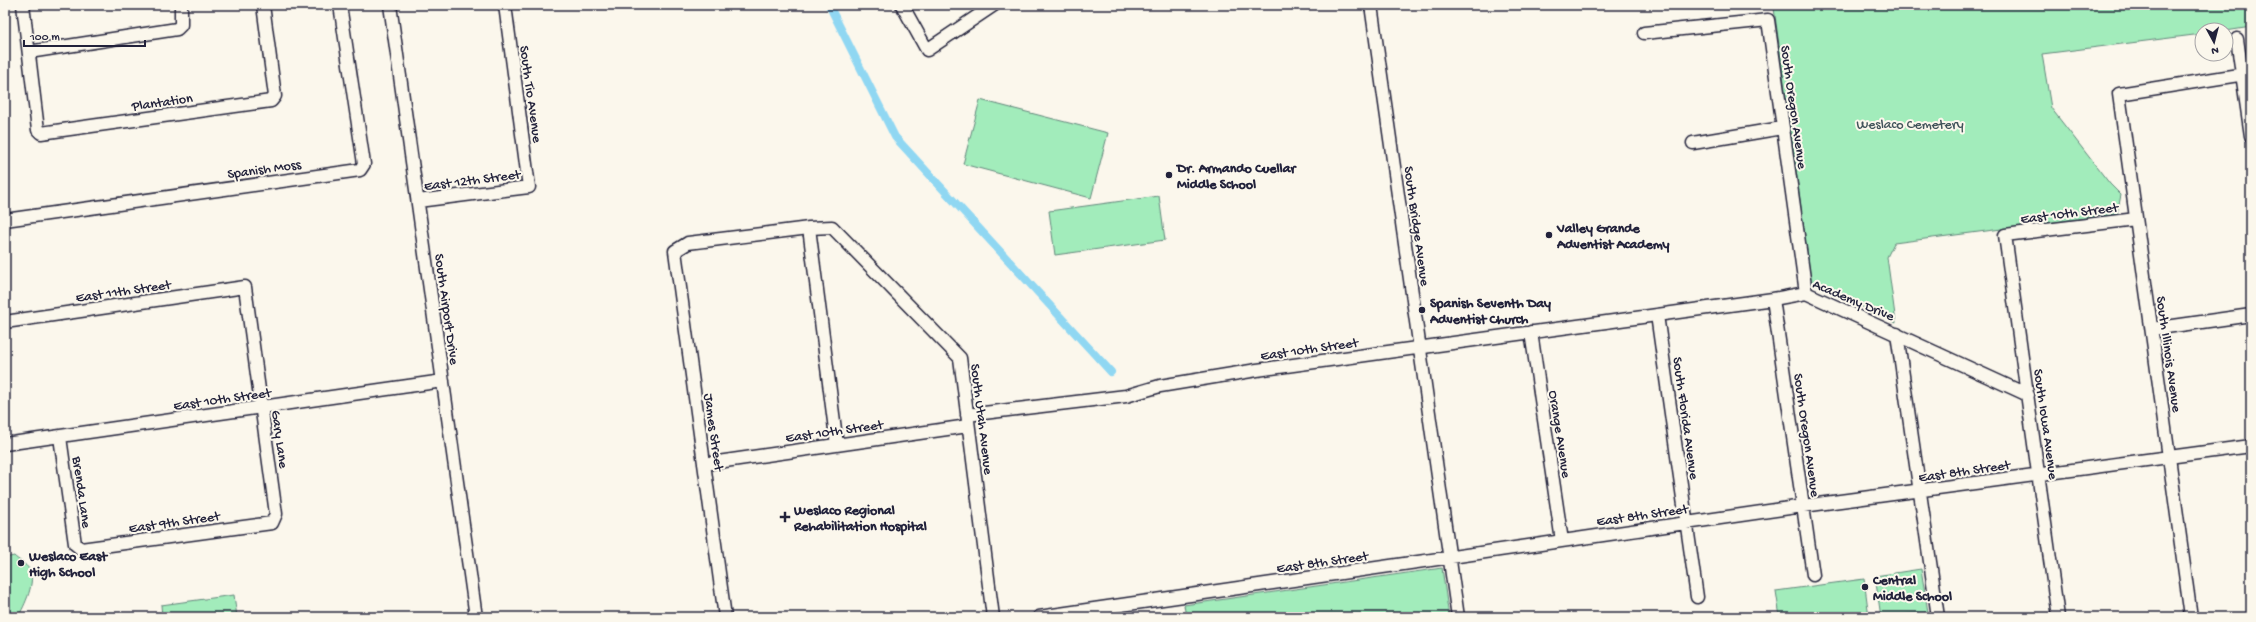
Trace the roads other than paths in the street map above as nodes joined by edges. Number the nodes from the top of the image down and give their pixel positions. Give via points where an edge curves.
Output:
1 (23, 5) edge
2 (180, 5) edge
3 (263, 5) edge
4 (340, 5) edge
5 (390, 5) edge
6 (505, 5) edge
7 (902, 5) edge
8 (994, 5) edge
9 (1371, 5) edge
10 (1644, 33) dead end
11 (2237, 39) dead end
12 (28, 52) junction
13 (2247, 74) edge
14 (1782, 128) junction
15 (2251, 136) edge
16 (1693, 143) dead end
17 (529, 187) joint
18 (418, 201) junction
19 (2136, 219) junction
20 (5, 220) edge
21 (809, 228) junction
22 (2005, 235) joint
23 (245, 287) joint
24 (1806, 293) junction
25 (1773, 299) junction
26 (2251, 315) edge
27 (1657, 316) junction
28 (5, 322) edge
29 (2152, 329) junction
30 (1531, 332) junction
31 (1897, 334) junction
32 (1419, 348) junction
33 (443, 381) junction
34 (2028, 396) junction
35 (262, 408) junction
36 (968, 421) junction
37 (60, 437) junction
38 (5, 444) edge
39 (837, 445) junction
40 (2251, 446) edge
41 (2169, 458) junction
42 (704, 464) junction
43 (2039, 476) junction
44 (1920, 491) junction
45 (1803, 506) junction
46 (272, 523) joint
47 (1687, 523) junction
48 (1562, 541) junction
49 (81, 549) joint
50 (1450, 558) junction
51 (1813, 575) dead end
52 (1698, 597) dead end
53 (476, 617) edge
54 (725, 617) edge
55 (993, 617) edge
56 (1039, 617) edge
57 (1458, 617) edge
58 (1938, 617) edge
59 (2058, 617) edge
60 (2191, 617) edge

1 - 12 street
2 - 12 street via 181,25 177,29
3 - 12 street, Plantation via 275,96 271,101 41,133 38,130
4 - 20 street, Spanish Moss via 364,164 360,170
5 - 18 street, South Airport Drive
6 - 17 street, South Tio Avenue
7 - 8 street via 927,50
9 - 32 street, South Bridge Avenue
10 - 14 street, South Oregon Avenue via 1768,20
11 - 13 street
13 - 15 street
13 - 19 street, South Illinois Avenue via 2119,94
14 - 16 street
14 - 24 street, South Oregon Avenue
17 - 18 street, East 12th Street
18 - 33 street, South Airport Drive
19 - 22 street, East 10th Street
19 - 29 street, South Illinois Avenue
21 - 36 street, South Utah Avenue via 832,228 960,358
21 - 39 street
21 - 42 street, James Street via 688,244 675,251
22 - 34 street, South Iowa Avenue
23 - 28 street, East 11th Street
23 - 35 street, Gary Lane
24 - 25 street, Academy Drive
24 - 31 street, Academy Drive
25 - 27 street, Academy Drive
25 - 45 street, South Oregon Avenue
26 - 29 street
27 - 30 street, East 10th Street
27 - 47 street, South Florida Avenue
29 - 41 street, South Illinois Avenue
30 - 32 street, East 10th Street
30 - 48 street, Orange Avenue
31 - 34 street, Academy Drive
31 - 44 street
32 - 36 street, East 10th Street via 1257,370 1160,386 1126,396
32 - 50 street, South Bridge Avenue
33 - 35 street, East 10th Street
33 - 53 street, South Airport Drive
34 - 43 street, South Iowa Avenue
35 - 37 street, East 10th Street
35 - 46 street, Gary Lane via 276,514
36 - 39 street, East 10th Street
36 - 55 street, South Utah Avenue
37 - 38 street, East 10th Street
37 - 49 street, Brenda Lane via 75,544
39 - 42 street, East 10th Street
40 - 41 street, East 8th Street
41 - 43 street, East 8th Street
41 - 60 street, South Illinois Avenue
42 - 54 street, James Street
43 - 44 street, East 8th Street
43 - 59 street, South Iowa Avenue
44 - 45 street, East 8th Street
44 - 58 street
45 - 47 street, East 8th Street
45 - 51 street, South Oregon Avenue
46 - 49 street, East 9th Street
47 - 48 street, East 8th Street
47 - 52 street, South Florida Avenue
48 - 50 street, East 8th Street
50 - 56 street, East 8th Street
50 - 57 street, South Bridge Avenue

